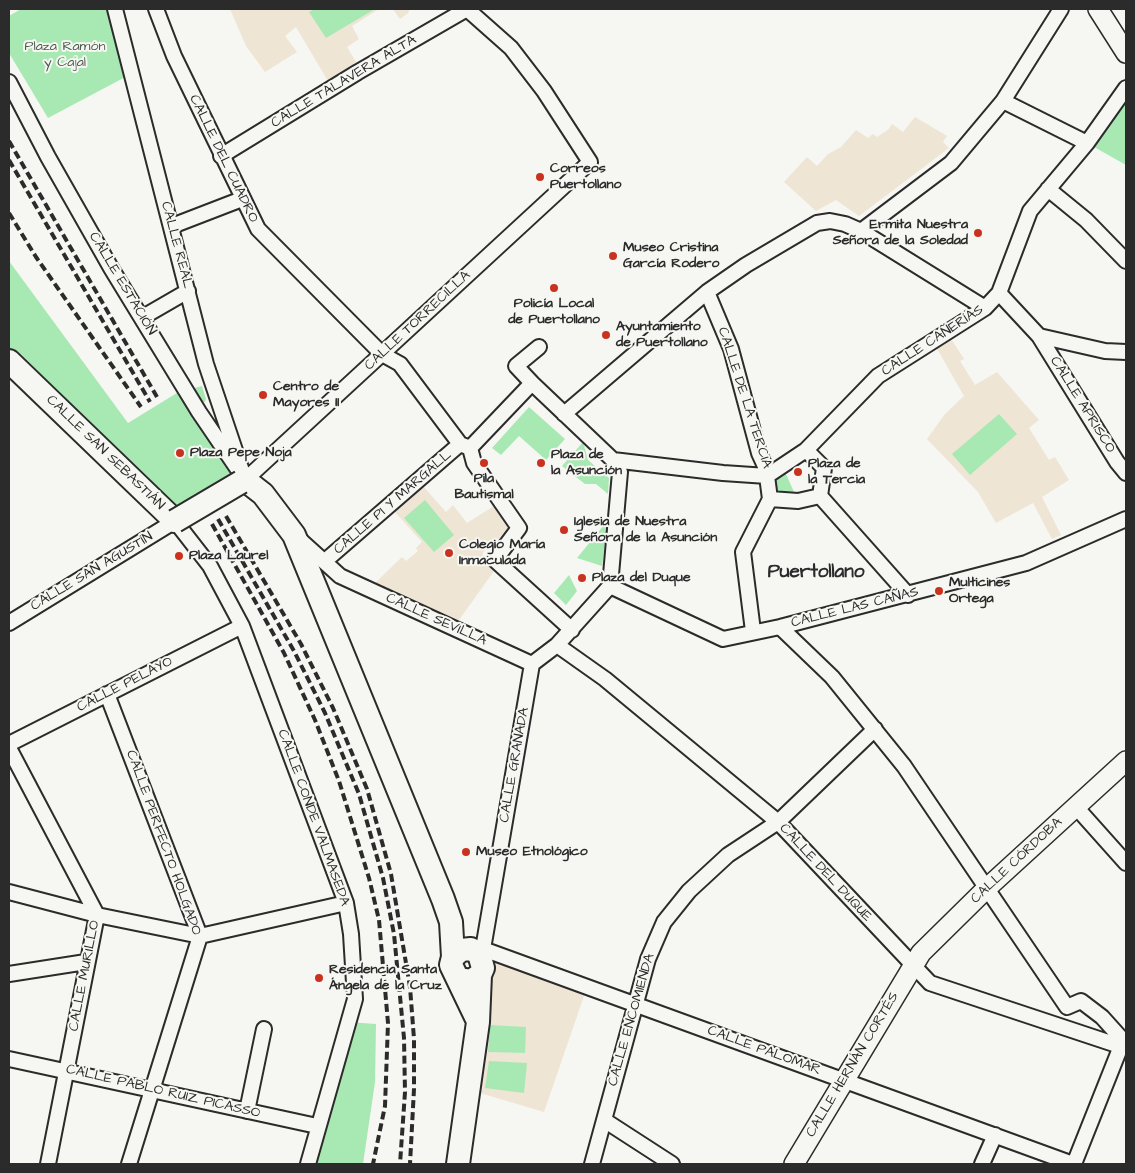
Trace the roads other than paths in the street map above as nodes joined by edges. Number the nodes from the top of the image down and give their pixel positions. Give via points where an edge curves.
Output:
1 (115, 9) edge
2 (156, 9) edge
3 (467, 9) edge
4 (1061, 9) edge
5 (1098, 9) edge
6 (1126, 53) edge
7 (9, 82) edge
8 (1126, 88) edge
9 (1003, 101) junction
10 (1087, 142) junction
11 (221, 156) junction
12 (1048, 189) junction
13 (242, 199) junction
14 (172, 226) junction
15 (861, 231) junction
16 (1126, 261) edge
17 (188, 291) junction
18 (707, 292) junction
19 (998, 293) junction
20 (985, 308) junction
21 (143, 317) junction
22 (1039, 336) junction
23 (539, 348) dead end
24 (9, 351) edge
25 (1126, 352) edge
26 (382, 354) junction
27 (9, 360) edge
28 (532, 383) junction
29 (35, 384) junction
30 (219, 401) junction
31 (199, 412) junction
32 (564, 414) junction
33 (465, 446) junction
34 (806, 450) junction
35 (613, 460) junction
36 (1126, 473) edge
37 (768, 476) junction
38 (243, 481) junction
39 (820, 496) junction
40 (770, 499) junction
41 (1126, 518) edge
42 (175, 521) junction
43 (294, 535) junction
44 (325, 562) junction
45 (340, 576) junction
46 (610, 586) junction
47 (317, 592) junction
48 (908, 595) junction
49 (9, 623) edge
50 (242, 626) junction
51 (780, 627) junction
52 (572, 630) junction
53 (753, 631) junction
54 (557, 644) junction
55 (526, 661) junction
56 (107, 694) junction
57 (875, 728) junction
58 (9, 744) edge
59 (9, 748) edge
60 (1126, 761) edge
61 (1076, 807) junction
62 (778, 822) junction
63 (1126, 863) edge
64 (987, 888) junction
65 (9, 892) edge
66 (346, 903) junction
67 (97, 915) junction
68 (200, 936) junction
69 (471, 961) junction
70 (86, 962) junction
71 (912, 966) junction
72 (9, 974) edge
73 (635, 1003) junction
74 (1067, 1007) junction
75 (1053, 1022) junction
76 (264, 1029) dead end
77 (1125, 1045) edge
78 (9, 1059) edge
79 (67, 1070) junction
80 (844, 1080) junction
81 (152, 1089) junction
82 (247, 1111) junction
83 (604, 1120) junction
84 (317, 1126) junction
85 (994, 1136) junction
86 (48, 1164) edge
87 (129, 1164) edge
88 (308, 1164) edge
89 (458, 1164) edge
90 (592, 1164) edge
91 (672, 1164) edge
92 (794, 1164) edge
93 (982, 1164) edge
94 (1073, 1164) edge

1 - 14 street, CALLE REAL
2 - 11 street, CALLE DEL CUADRO via 174,56
3 - 11 street, CALLE TALAVERA ALTA
3 - 26 street, CALLE TORRECILLA via 511,48 544,91 590,162
4 - 9 street
5 - 6 main road
7 - 21 street, CALLE ESTACIÓN via 86,225
8 - 10 street, CALLE CAÑERÍAS
9 - 10 street
9 - 15 street via 951,163
10 - 12 street, CALLE CAÑERÍAS
11 - 13 street, CALLE DEL CUADRO
12 - 16 street via 1086,220
12 - 19 street, CALLE CAÑERÍAS via 1030,211
13 - 14 street
13 - 26 street, CALLE DEL CUADRO via 258,229
14 - 17 street, CALLE REAL
15 - 18 street via 830,221 817,223
15 - 20 street
17 - 21 street
17 - 30 street, CALLE REAL
18 - 32 street
18 - 37 street, CALLE DE LA TERCIA via 732,349
19 - 20 street, CALLE CAÑERÍAS
19 - 22 street, CALLE APRISCO
20 - 34 street, CALLE CAÑERÍAS via 878,376
21 - 31 street, CALLE ESTACIÓN
22 - 25 street
22 - 36 street, CALLE APRISCO
23 - 28 street via 516,366
24 - 29 highway, CALLE SAN SEBASTIÁN
26 - 33 street, CALLE DEL CUADRO via 400,364
26 - 38 street, CALLE TORRECILLA
27 - 29 highway, CALLE SAN SEBASTIÁN
28 - 32 street
28 - 33 street
29 - 42 highway, CALLE SAN SEBASTIÁN
30 - 31 street via 210,409
30 - 38 street, CALLE REAL
31 - 38 street, CALLE ESTACIÓN
32 - 35 street
33 - 44 street, CALLE PI Y MARGALL
33 - 52 street via 519,528 495,560
34 - 37 street
34 - 39 street via 824,468
35 - 37 street via 723,474
35 - 46 street via 620,472
37 - 40 street
38 - 42 highway, bridge
38 - 43 highway via 263,494
39 - 40 street via 798,501
39 - 48 street
40 - 53 street via 743,552
41 - 48 street, CALLE LAS CAÑAS via 1026,563
42 - 49 street, CALLE SAN AGUSTÍN
42 - 50 street, CALLE CONDE VALMASEDA via 210,566
43 - 44 street
43 - 47 highway
44 - 45 street, CALLE SEVILLA
45 - 47 street via 327,577
45 - 55 street, CALLE SEVILLA
46 - 52 street
46 - 53 street, CALLE LAS CAÑAS via 723,639
47 - 69 highway via 451,922
48 - 51 street, CALLE LAS CAÑAS
50 - 56 street, CALLE PELAYO
50 - 66 street, CALLE CONDE VALMASEDA
51 - 53 street, CALLE LAS CAÑAS
51 - 57 street via 832,677
52 - 54 street
54 - 55 street
54 - 62 street, CALLE DEL DUQUE via 605,679
55 - 69 street, CALLE GRANADA
56 - 58 street, CALLE PELAYO
56 - 68 street, CALLE PERFECTO HOLGADO
57 - 62 street, CALLE ENCOMIENDA
57 - 64 street
59 - 67 street, CALLE MURILLO
60 - 61 main road, CALLE CÓRDOBA
61 - 63 street
61 - 64 main road, CALLE CÓRDOBA
62 - 71 street, CALLE DEL DUQUE
62 - 73 street, CALLE ENCOMIENDA via 728,855 689,891 664,922 648,959
64 - 71 main road, CALLE CÓRDOBA via 921,953
64 - 74 street
65 - 67 street
66 - 68 street
66 - 84 street, CALLE CONDE VALMASEDA via 355,999
67 - 68 street
67 - 70 street, CALLE MURILLO
68 - 81 street, CALLE PERFECTO HOLGADO
69 - 73 street, CALLE PALOMAR
69 - 89 highway via 478,1022
70 - 72 street
70 - 79 street, CALLE MURILLO
71 - 75 street, CALLE DEL DUQUE via 930,984
71 - 80 main road, CALLE HERNÁN CORTÉS
73 - 80 street, CALLE PALOMAR
73 - 83 street, CALLE ENCOMIENDA
74 - 75 street
74 - 77 street via 1081,1001 1102,1017
75 - 77 street, CALLE DEL DUQUE
76 - 82 street
77 - 94 street
78 - 79 street, CALLE PABLO RUIZ PICASSO
79 - 81 street, CALLE PABLO RUIZ PICASSO
79 - 86 street, CALLE MURILLO
80 - 85 street, CALLE PALOMAR
80 - 92 main road, CALLE HERNÁN CORTÉS
81 - 82 street, CALLE PABLO RUIZ PICASSO
81 - 87 street, CALLE PERFECTO HOLGADO
82 - 84 street, CALLE PABLO RUIZ PICASSO
83 - 90 street, CALLE ENCOMIENDA
83 - 91 street
84 - 88 street, CALLE CONDE VALMASEDA
85 - 93 street
85 - 94 street, CALLE PALOMAR

